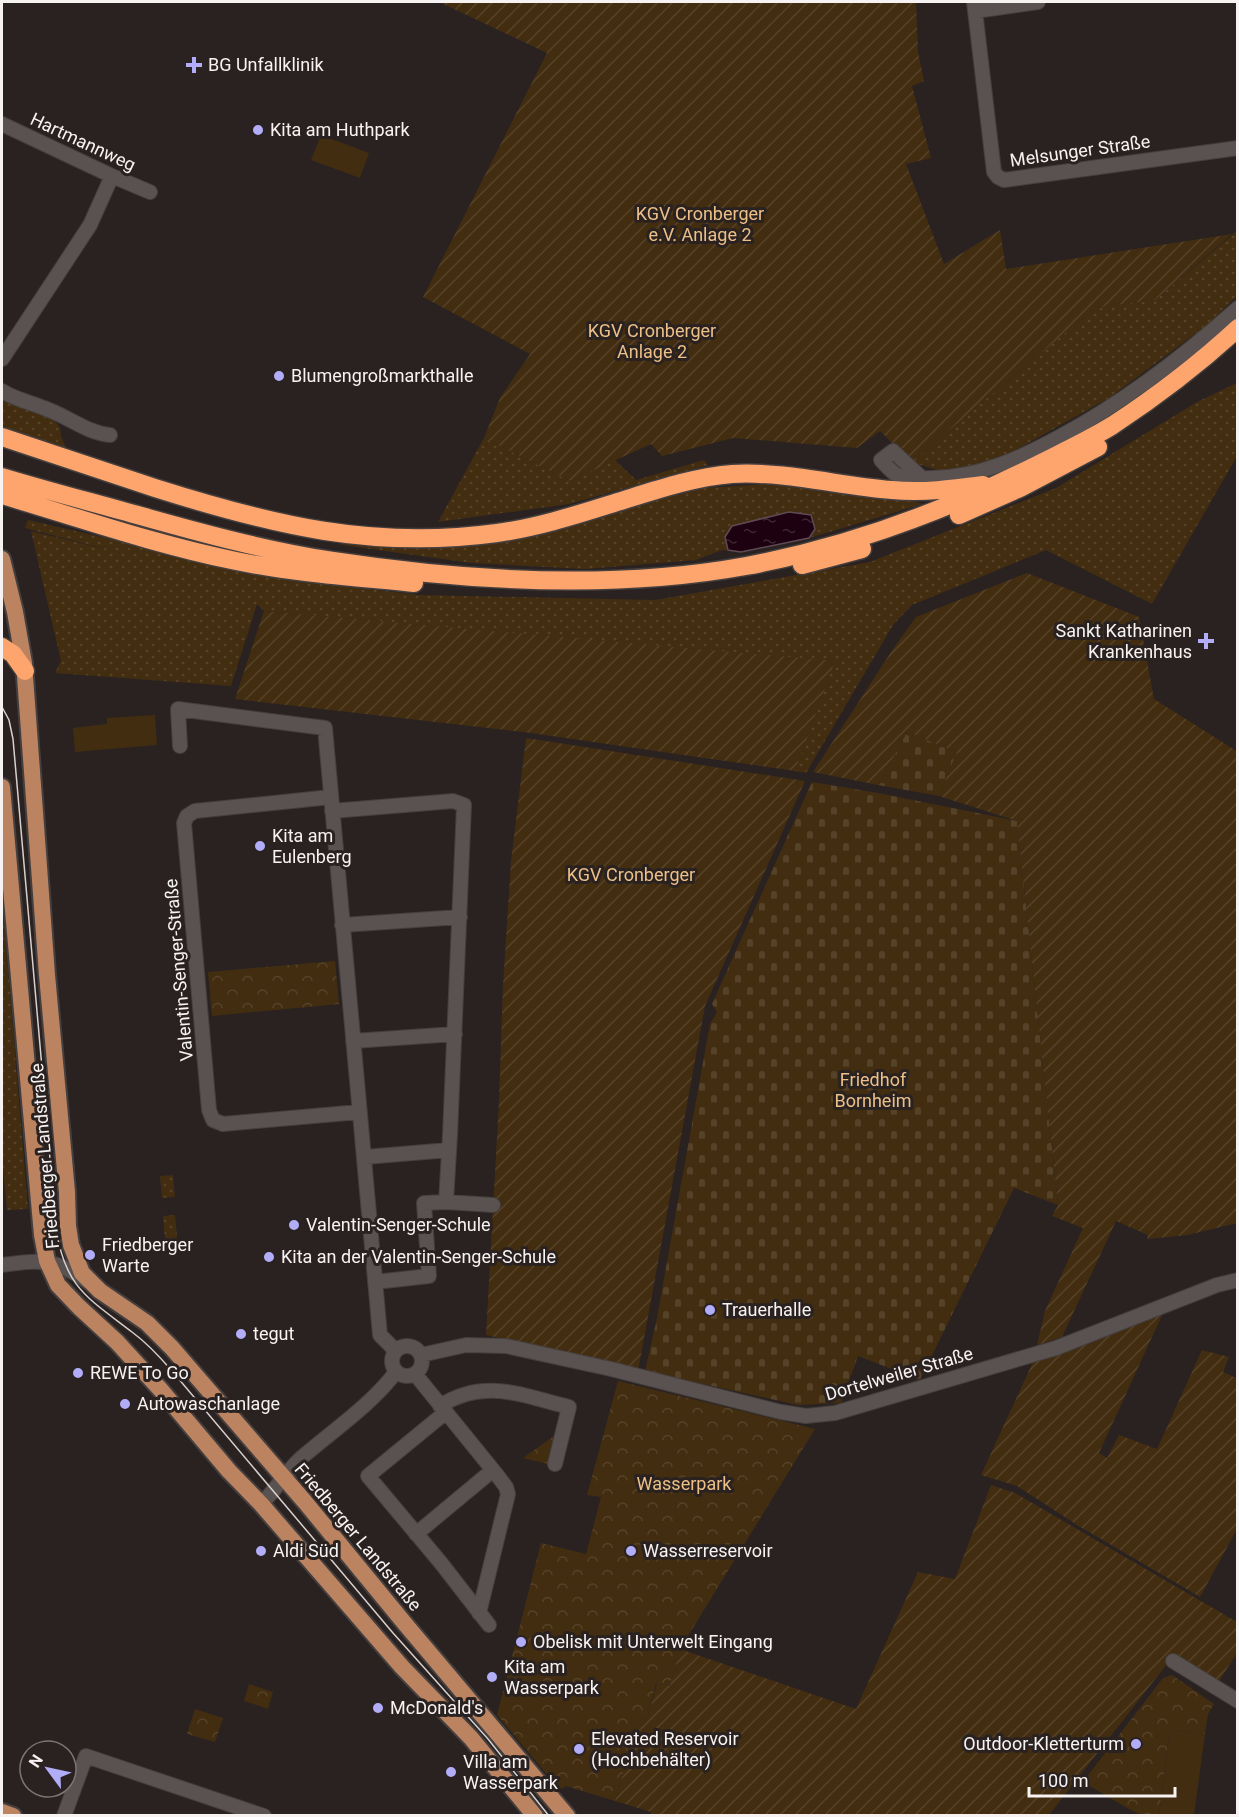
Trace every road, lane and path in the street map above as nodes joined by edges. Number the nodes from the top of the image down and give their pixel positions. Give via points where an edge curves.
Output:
1 (1038, 2) edge
2 (975, 6) edge
3 (2, 124) edge
4 (1238, 148) edge
5 (112, 177) junction
6 (150, 192) dead end
7 (1238, 308) edge
8 (1238, 328) edge
9 (1238, 345) edge
10 (2, 359) edge
11 (2, 391) edge
12 (110, 435) dead end
13 (2, 437) edge
14 (2, 477) edge
15 (922, 478) dead end
16 (1002, 482) junction
17 (2, 495) edge
18 (2, 559) edge
19 (8, 647) edge
20 (24, 671) joint
21 (180, 746) dead end
22 (2, 787) edge
23 (332, 804) junction
24 (460, 917) junction
25 (342, 925) junction
26 (455, 1034) junction
27 (353, 1041) junction
28 (359, 1112) junction
29 (449, 1150) junction
30 (365, 1157) junction
31 (446, 1202) junction
32 (493, 1205) dead end
33 (47, 1261) junction
34 (2, 1265) edge
35 (1238, 1280) edge
36 (375, 1282) junction
37 (93, 1284) junction
38 (396, 1351) junction
39 (421, 1355) junction
40 (396, 1372) junction
41 (415, 1374) junction
42 (443, 1409) junction
43 (555, 1464) dead end
44 (493, 1470) junction
45 (284, 1478) junction
46 (261, 1504) junction
47 (416, 1534) junction
48 (479, 1613) junction
49 (489, 1625) dead end
50 (1173, 1661) dead end
51 (1238, 1701) edge
52 (2, 1812) edge
53 (13, 1815) edge
54 (64, 1815) edge
55 (264, 1815) edge
56 (535, 1815) edge
57 (567, 1815) edge

1 - 2 street
2 - 4 street, Melsunger Straße via 994,172 998,177 1004,180
3 - 5 street, Hartmannweg
5 - 6 street, Hartmannweg
5 - 10 street via 90,225
7 - 15 street via 1175,362 1081,426 995,467 951,477
8 - 16 highway via 1185,374 1111,425
9 - 17 highway via 1116,436 991,502 906,536 831,559 697,584 546,593 290,569 179,547
11 - 12 street
13 - 16 highway via 257,518 378,538 449,538 514,530 681,483 732,474 918,492
14 - 16 highway via 238,543 288,553 427,572 545,580 633,578 744,567 901,525
18 - 19 main road
19 - 20 highway
20 - 37 main road, Friedberger Landstraße via 68,1226 72,1252 82,1273
21 - 23 street via 178,709 325,728
22 - 33 main road, Friedberger Landstraße
23 - 24 street via 453,801 464,805
23 - 25 street
23 - 28 street, Valentin-Senger-Straße via 195,811 187,816 184,824 197,983 213,1120 223,1124
24 - 25 street
24 - 26 street
25 - 27 street
26 - 27 street
26 - 29 street
27 - 28 street
28 - 30 street
29 - 30 street
29 - 31 street
30 - 36 street
31 - 32 street
31 - 36 street via 424,1203 429,1276
33 - 34 street
33 - 37 street
33 - 46 main road, Friedberger Landstraße via 58,1285 117,1342
35 - 39 street, Dortelweiler Straße via 1056,1348 835,1413 806,1416 506,1346 466,1345
36 - 38 street via 380,1335
37 - 45 main road, Friedberger Landstraße via 156,1331
38 - 39 street via 409,1346
38 - 40 street
39 - 41 street via 422,1364
40 - 41 street via 403,1376
40 - 45 street
41 - 42 street
42 - 43 street via 452,1398 489,1389 569,1407
42 - 44 street
42 - 47 street via 368,1476
44 - 47 street
44 - 48 street via 508,1494
45 - 46 street
45 - 57 main road, Friedberger Landstraße
46 - 56 main road, Friedberger Landstraße
47 - 48 street
48 - 49 street
50 - 51 street
52 - 53 main road
54 - 55 street via 86,1756

